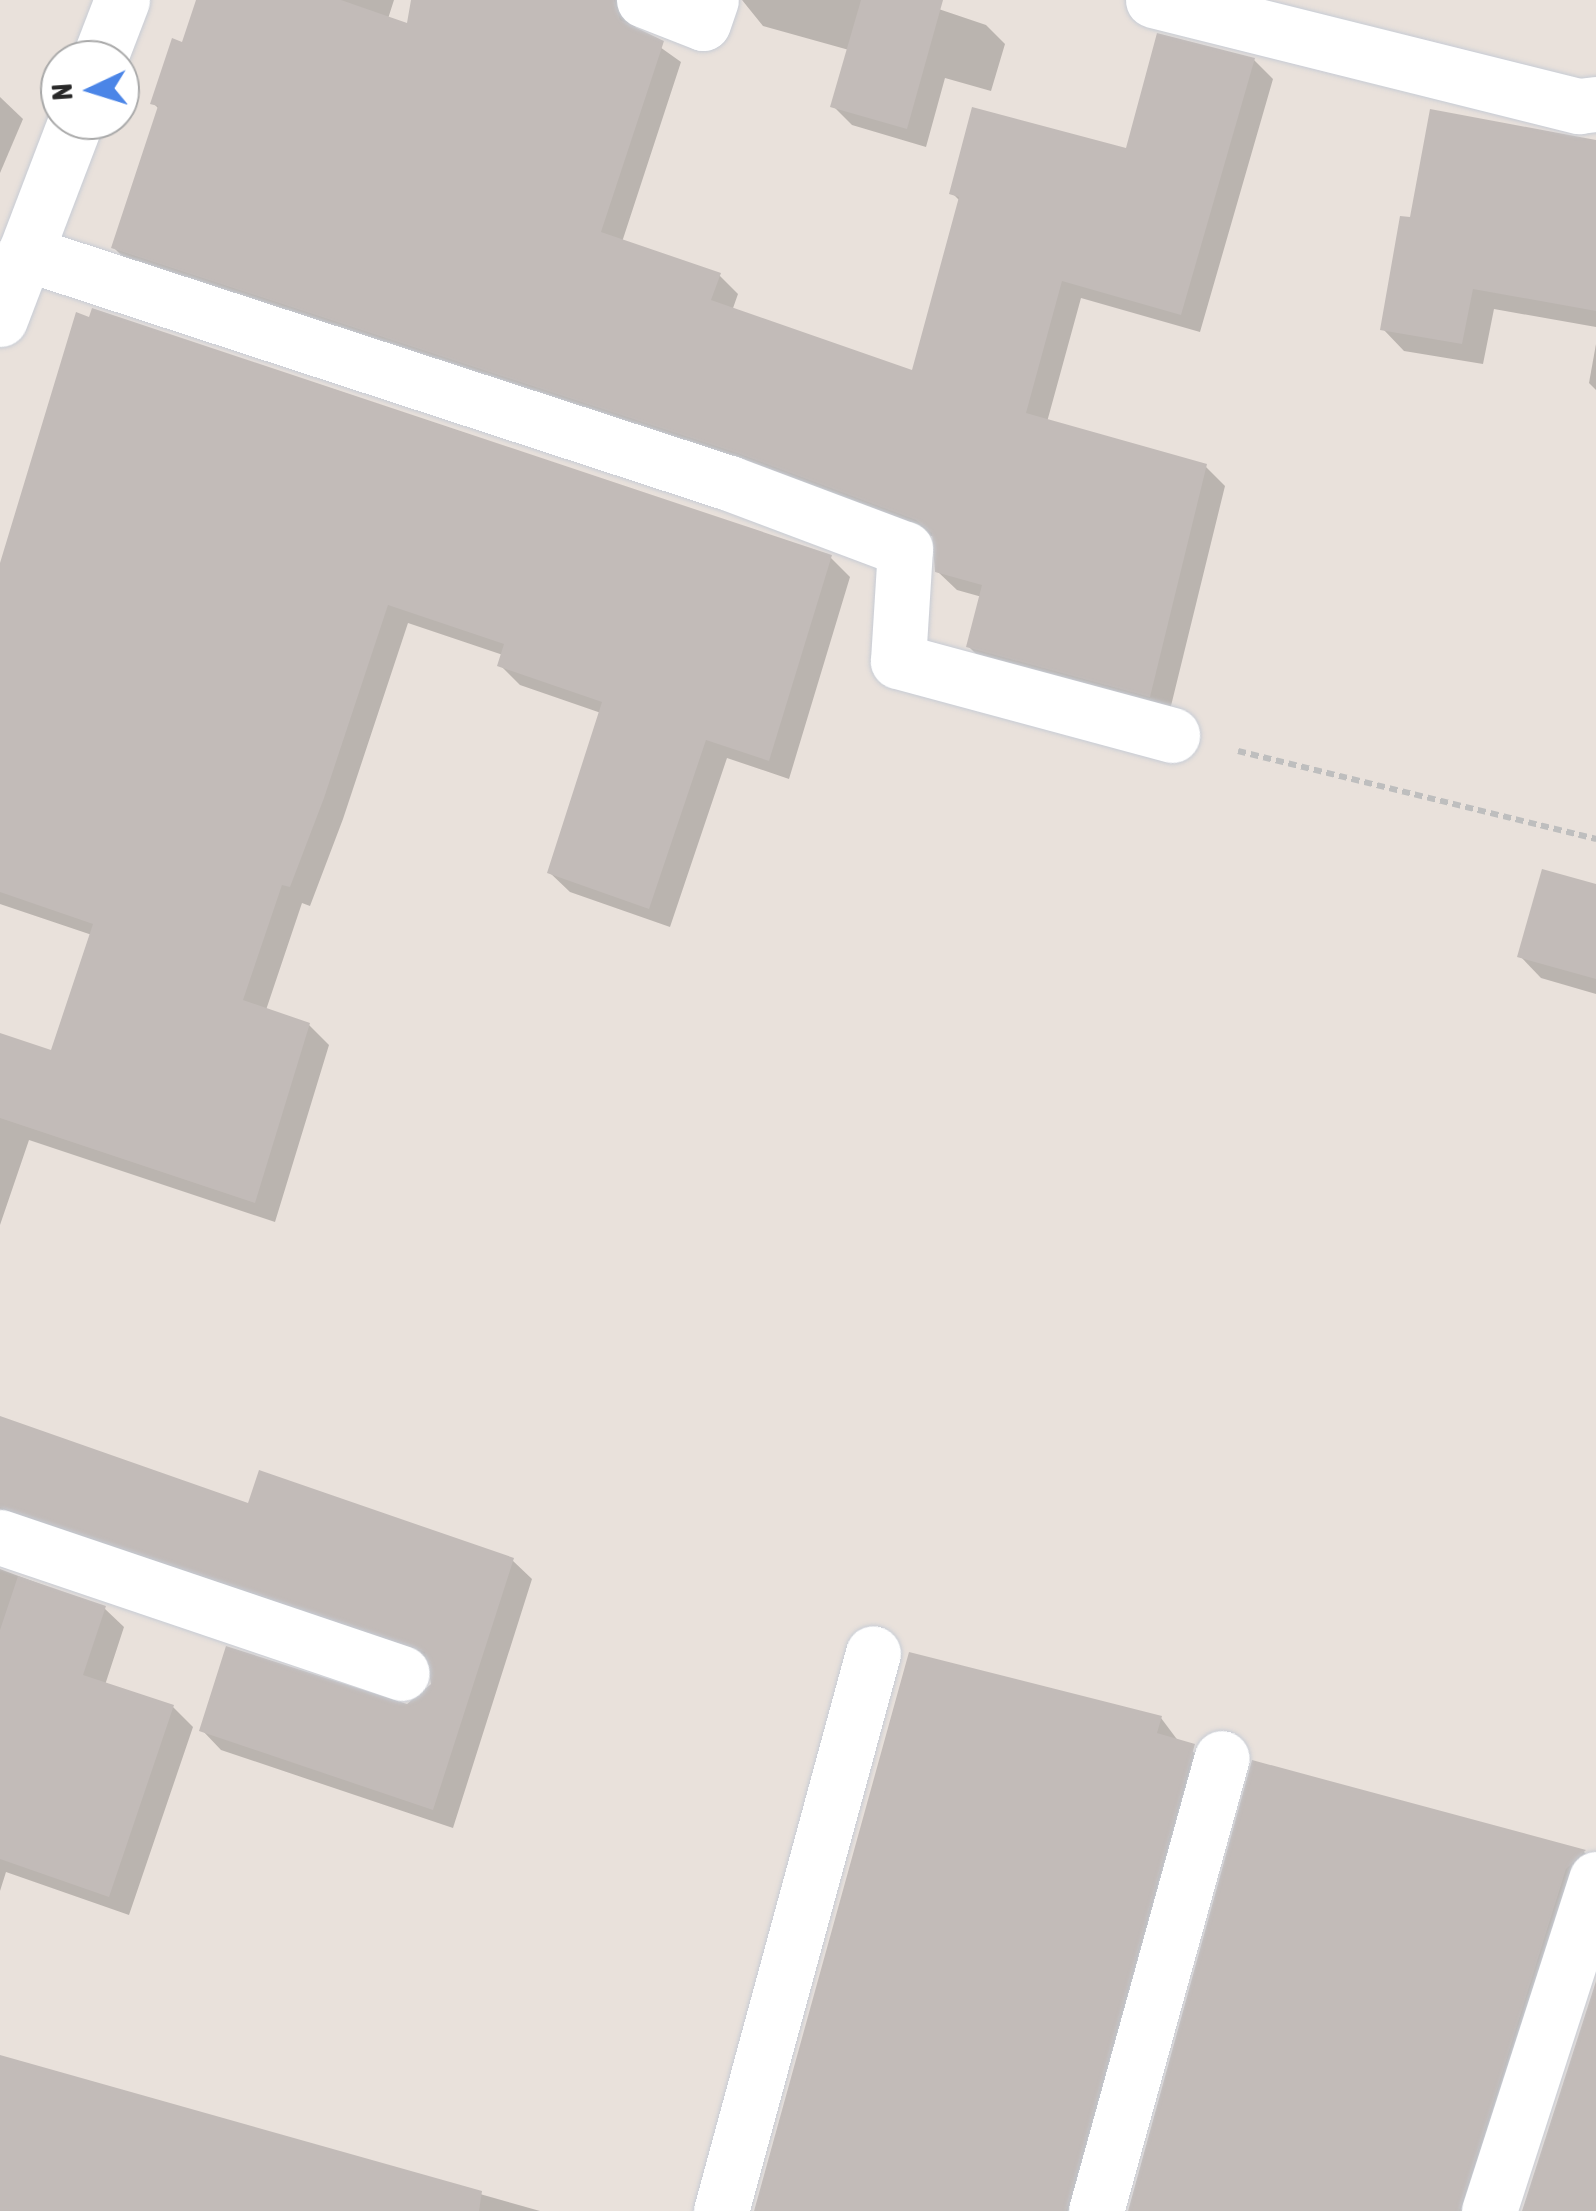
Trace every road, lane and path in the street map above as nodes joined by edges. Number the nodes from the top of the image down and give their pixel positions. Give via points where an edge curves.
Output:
1 (122, 0) edge
2 (644, 0) edge
3 (712, 0) edge
4 (1154, 0) edge
5 (107, 40) edge
6 (1596, 104) edge
7 (68, 140) edge
8 (25, 253) junction
9 (0, 318) edge
10 (1197, 741) joint
11 (1596, 840) edge
12 (0, 1537) edge
13 (873, 1654) dead end
14 (402, 1673) dead end
15 (1222, 1758) dead end
16 (1596, 1879) edge
17 (722, 2211) edge
18 (1096, 2211) edge
19 (1489, 2211) edge

1 - 5 street
2 - 3 street via 703,22
4 - 6 street via 1579,106
7 - 8 street
8 - 9 street
8 - 10 street via 729,483 905,549 898,662
10 - 11 path
12 - 14 street
13 - 17 street
15 - 18 street
16 - 19 street

